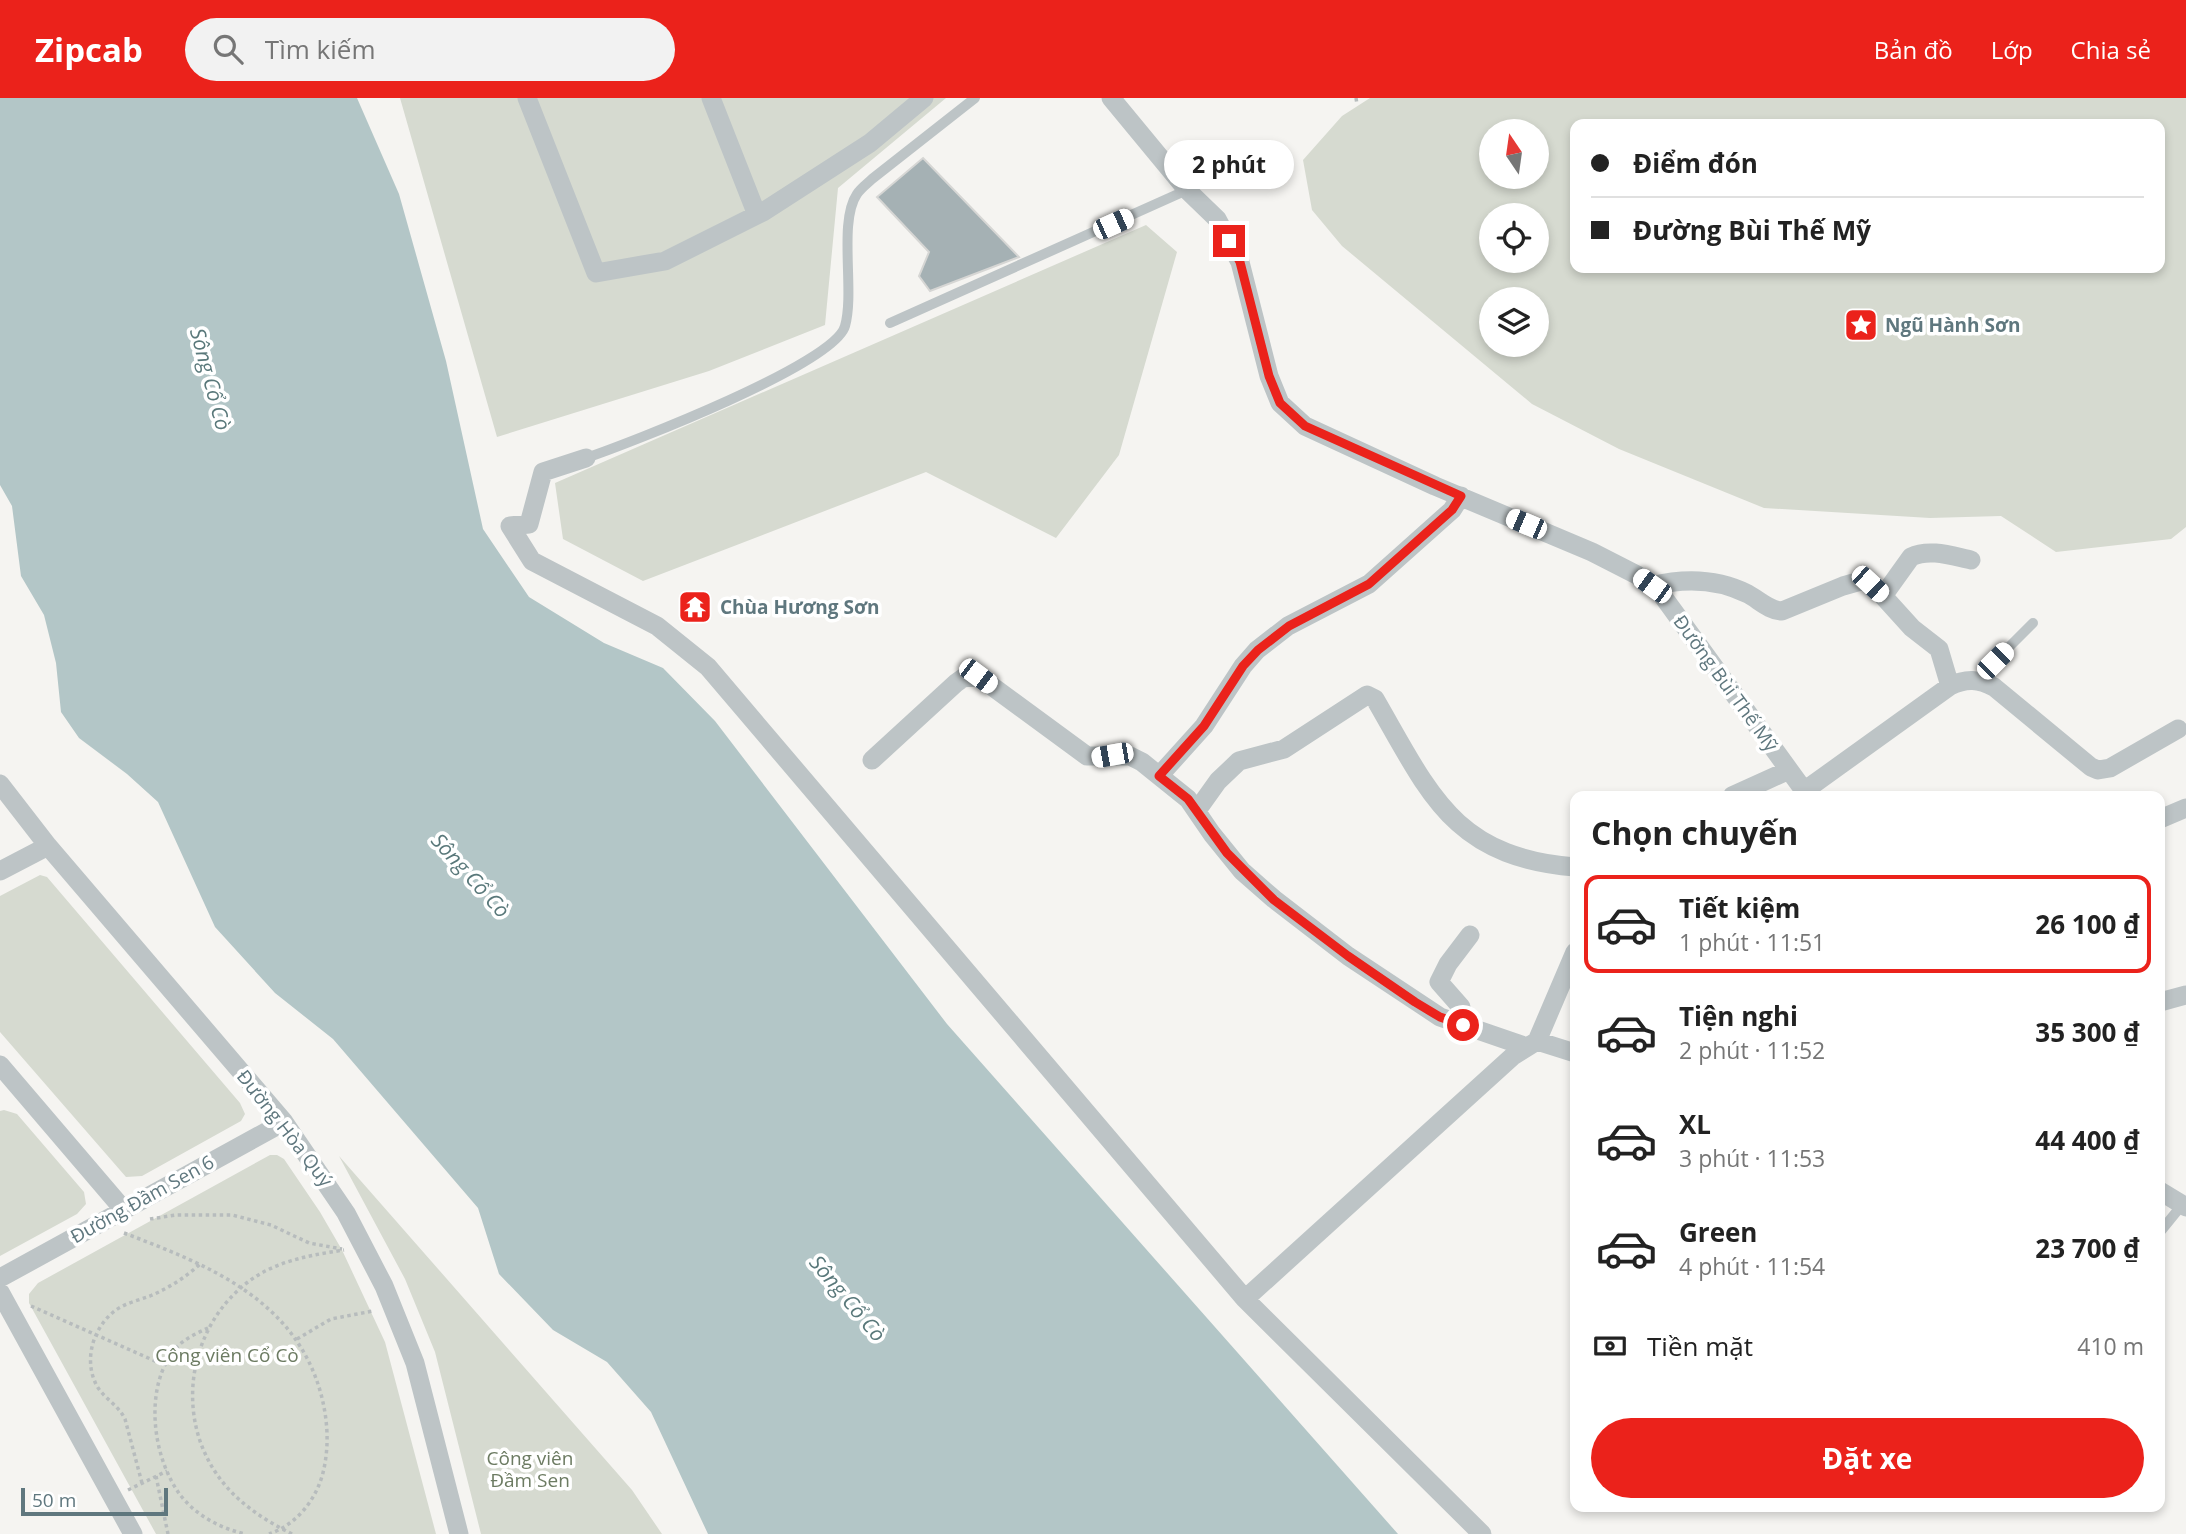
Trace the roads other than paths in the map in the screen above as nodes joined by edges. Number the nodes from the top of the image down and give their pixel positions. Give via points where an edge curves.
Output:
1 (527, 98) edge
2 (711, 98) edge
3 (975, 98) edge
4 (1111, 98) edge
5 (918, 100) edge
6 (1187, 190) junction
7 (757, 215) junction
8 (890, 323) dead end
9 (586, 458) joint
10 (1461, 496) junction
11 (1971, 560) dead end
12 (1652, 586) junction
13 (1883, 596) junction
14 (2033, 623) dead end
15 (1976, 680) junction
16 (1950, 686) junction
17 (2179, 729) dead end
18 (872, 760) dead end
19 (1789, 770) junction
20 (1159, 776) junction
21 (0, 784) edge
22 (1743, 791) edge
23 (1805, 791) edge
24 (1809, 791) edge
25 (2186, 808) edge
26 (1198, 809) junction
27 (2165, 817) edge
28 (48, 846) junction
29 (1570, 866) edge
30 (0, 871) edge
31 (1470, 935) dead end
32 (1570, 963) edge
33 (2186, 995) edge
34 (2165, 1001) edge
35 (1463, 1025) junction
36 (1532, 1044) junction
37 (1570, 1053) edge
38 (0, 1065) edge
39 (7, 1084) edge
40 (284, 1122) junction
41 (2165, 1194) edge
42 (2184, 1206) edge
43 (124, 1209) junction
44 (2165, 1227) edge
45 (0, 1278) edge
46 (0, 1292) edge
47 (1245, 1299) junction
48 (133, 1534) edge
49 (459, 1534) edge
50 (1482, 1534) edge

1 - 7 street via 596,273 665,261
2 - 7 street
3 - 9 lane via 857,194 849,226 848,307 840,338 772,378 651,435
4 - 6 street, Đường Bùi Thế Mỹ
5 - 7 street via 870,143
6 - 8 lane
6 - 10 street, Đường Bùi Thế Mỹ via 1217,219 1240,262 1280,403 1305,426
9 - 47 street via 543,472 529,524 510,526 532,561 657,626 708,667
10 - 12 street, Đường Bùi Thế Mỹ via 1592,552
10 - 20 street via 1452,510 1369,584 1289,626 1258,650 1204,726
11 - 13 street via 1917,553
12 - 13 street via 1672,580 1718,584 1739,589 1774,611 1793,609 1856,580 1870,584
12 - 19 street, Đường Bùi Thế Mỹ
13 - 16 street via 1939,649
14 - 15 lane
15 - 16 street
15 - 17 street via 1994,687 2098,770 2110,768
16 - 24 street
18 - 20 street via 948,690 972,675 1087,756 1130,755
19 - 22 street
19 - 23 street, Đường Bùi Thế Mỹ
20 - 26 street
21 - 28 street, Đường Hòa Quý
25 - 27 street
26 - 29 street via 1239,761 1284,749 1367,695 1376,699 1430,793 1462,829 1523,860
26 - 35 street via 1227,853 1274,900 1415,1002
28 - 30 street
28 - 40 street, Đường Hòa Quý
31 - 35 street via 1438,982 1461,1007
32 - 36 street
33 - 34 street
35 - 36 street
36 - 37 street
36 - 47 street via 1513,1056
38 - 39 street
39 - 43 street
40 - 43 street, Đường Đầm Sen 6
40 - 49 street, Đường Hòa Quý via 346,1213 400,1323 418,1372
41 - 42 street
42 - 44 lane
43 - 45 street, Đường Đầm Sen 6
46 - 48 street
47 - 50 street

